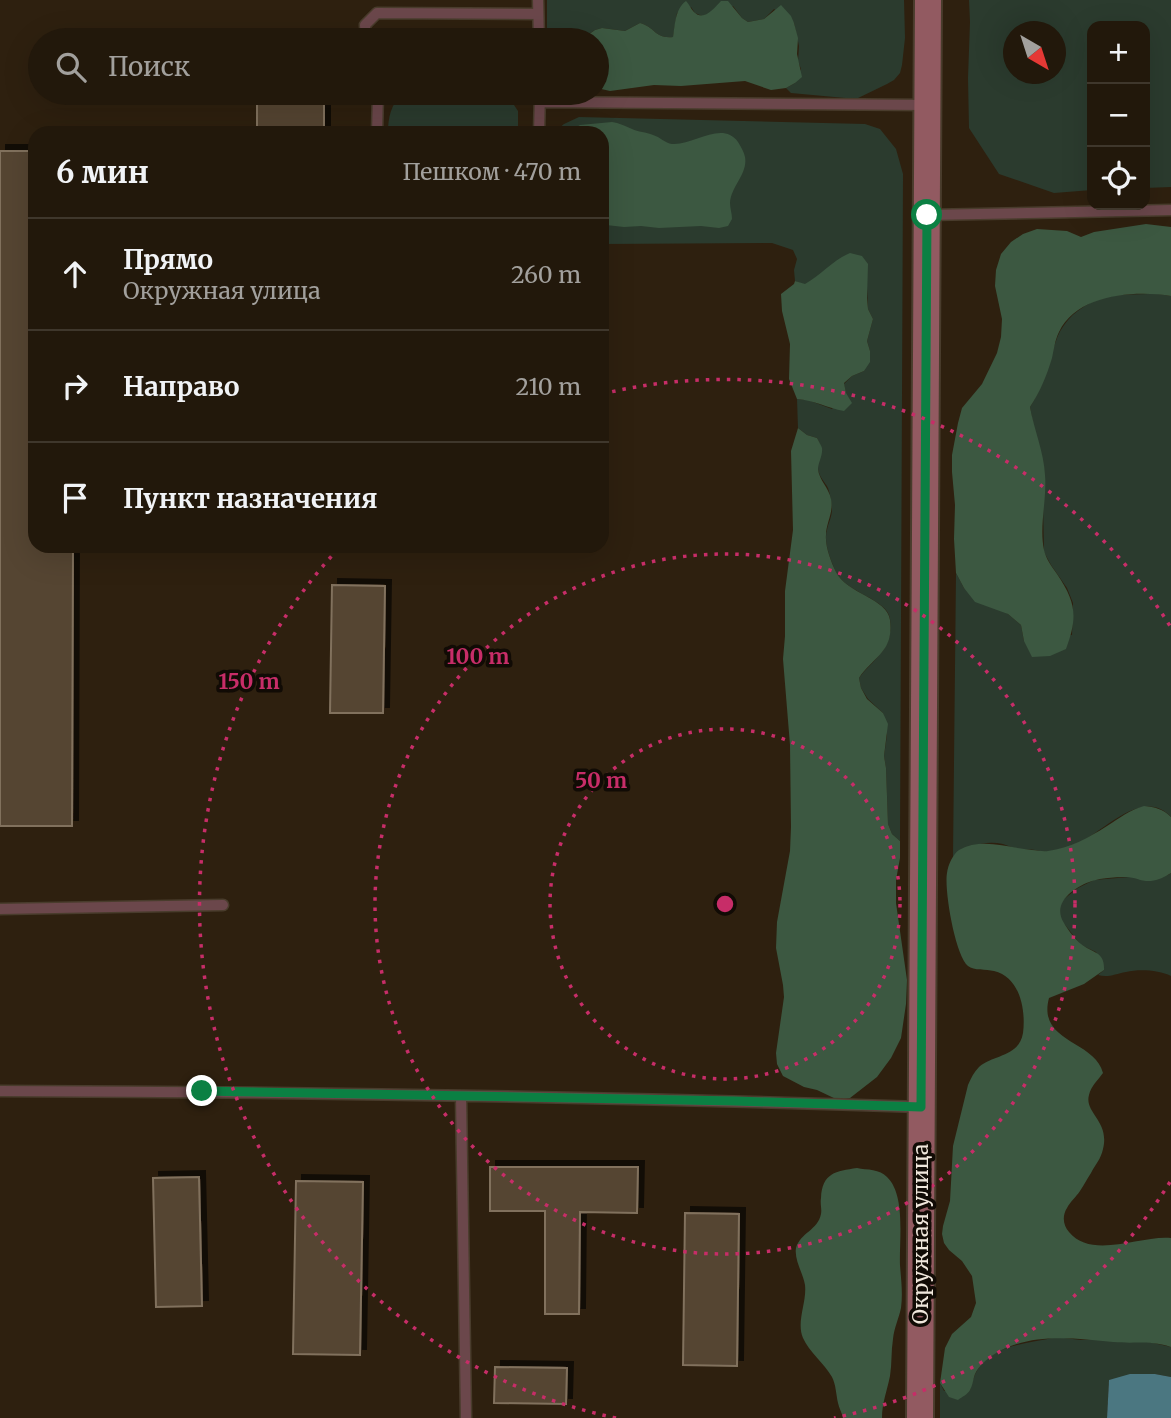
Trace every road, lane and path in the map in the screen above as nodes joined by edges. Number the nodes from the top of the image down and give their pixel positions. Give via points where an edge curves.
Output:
1 (538, 0) edge
2 (928, 0) edge
3 (538, 14) junction
4 (365, 28) edge
5 (539, 28) edge
6 (609, 98) edge
7 (378, 105) edge
8 (540, 105) edge
9 (927, 105) junction
10 (377, 126) edge
11 (539, 126) edge
12 (1171, 210) edge
13 (927, 215) junction
14 (223, 905) dead end
15 (0, 909) edge
16 (0, 1091) edge
17 (461, 1096) junction
18 (921, 1107) junction
19 (466, 1418) edge
20 (919, 1418) edge

1 - 3 lane
2 - 9 main road, Окружная улица
3 - 4 lane via 377,13
3 - 5 lane
6 - 9 lane
7 - 10 lane
8 - 11 lane
9 - 13 main road, Окружная улица
12 - 13 lane
13 - 18 main road, Окружная улица
14 - 15 lane
16 - 17 lane
17 - 18 lane
17 - 19 lane
18 - 20 main road, Окружная улица

